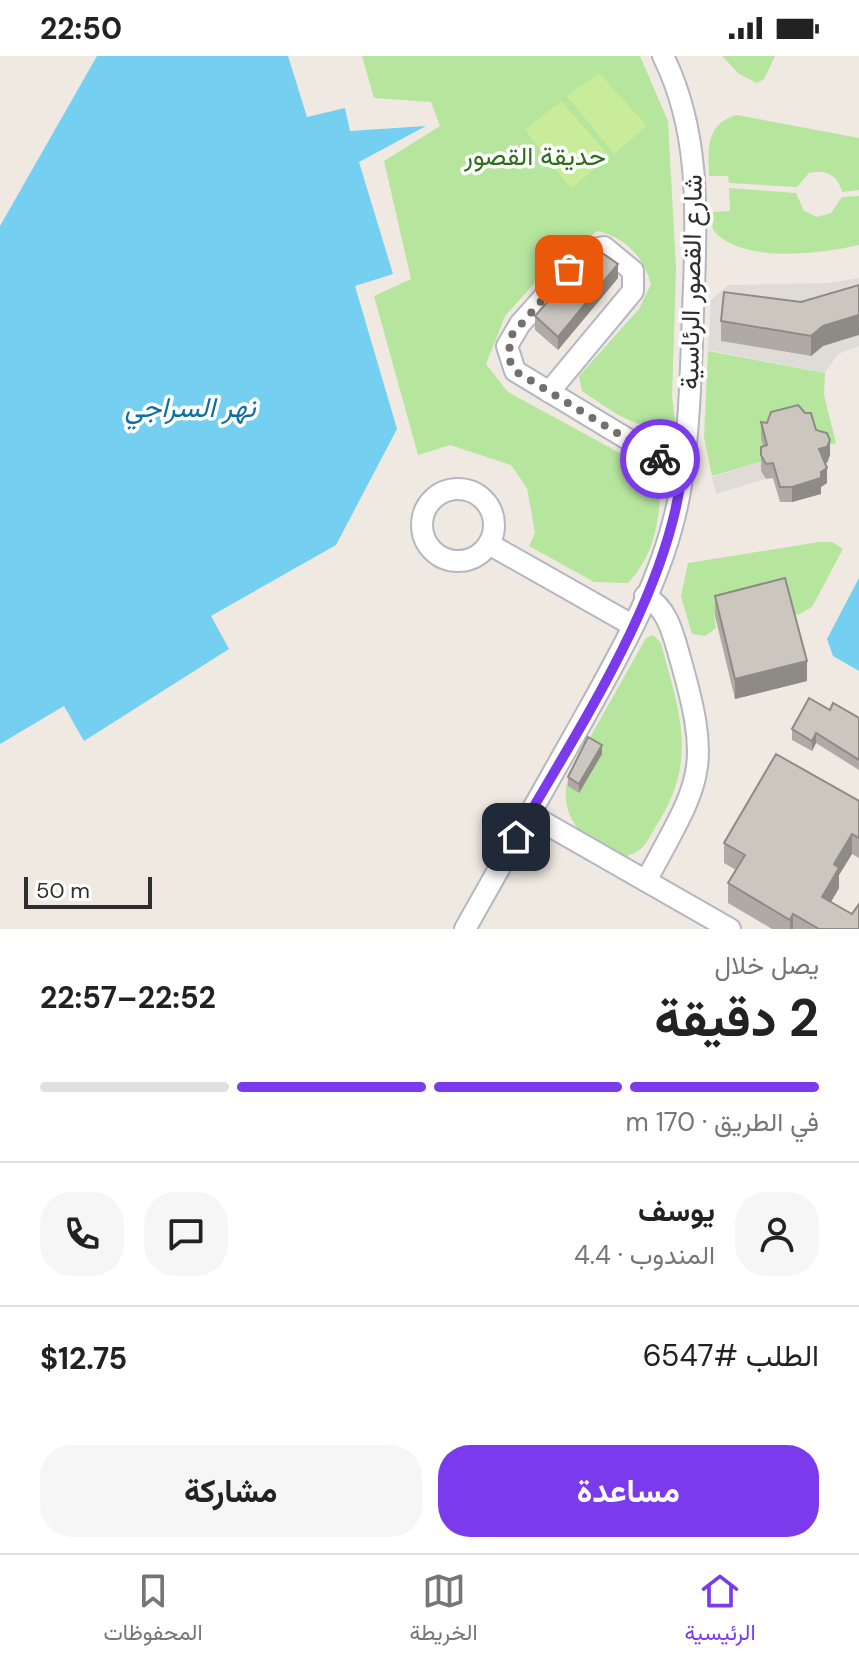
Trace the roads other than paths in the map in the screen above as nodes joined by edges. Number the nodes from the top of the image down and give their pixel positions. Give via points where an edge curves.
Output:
1 (663, 56) edge
2 (549, 392) junction
3 (682, 472) junction
4 (489, 544) dead end
5 (645, 596) junction
6 (632, 625) junction
7 (529, 814) junction
8 (646, 881) junction
9 (465, 929) edge
10 (730, 929) edge

1 - 3 street, شارع القصور الرئاسية via 685,113 693,162 689,419
2 - 2 street via 515,371 509,359 510,337 586,250 604,247 633,271 633,291
2 - 3 street
3 - 5 street, شارع القصور الرئاسية via 661,560
4 - 6 street
5 - 6 street, شارع القصور الرئاسية
5 - 8 street via 669,624 700,746 692,795
6 - 7 street, شارع القصور الرئاسية
7 - 8 street
7 - 9 street, شارع القصور الرئاسية
8 - 10 street

